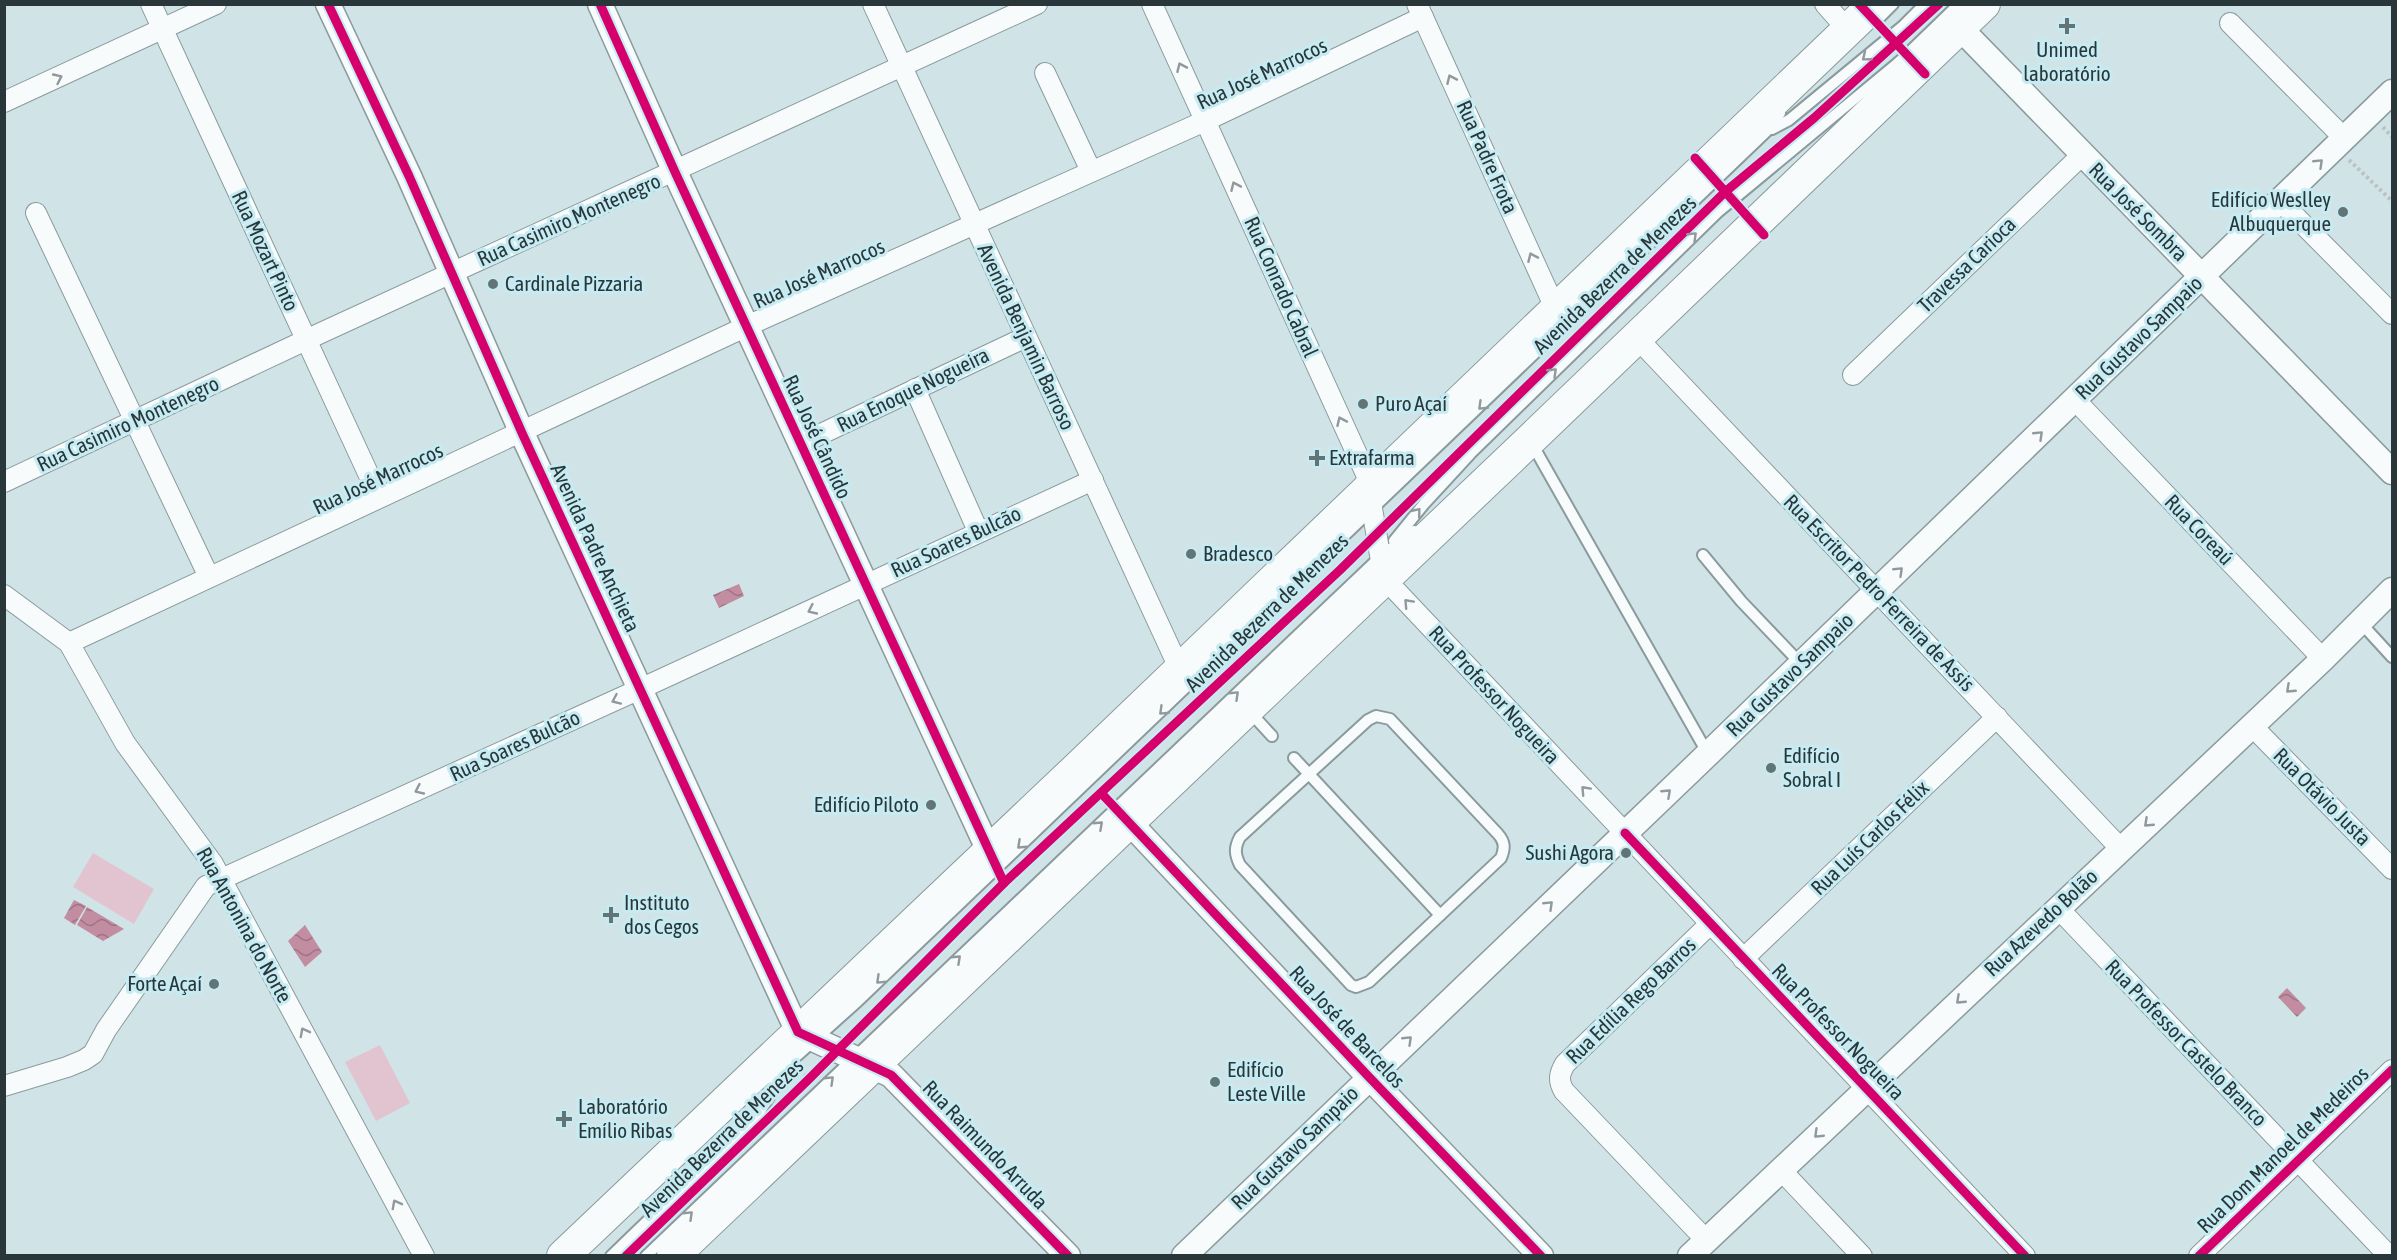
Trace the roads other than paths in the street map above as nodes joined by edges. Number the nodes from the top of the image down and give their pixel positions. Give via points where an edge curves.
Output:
1 (151, 4) edge
2 (216, 4) edge
3 (328, 4) edge
4 (600, 4) edge
5 (873, 4) edge
6 (1037, 4) edge
7 (1152, 4) edge
8 (1825, 4) edge
9 (1893, 4) edge
10 (1926, 4) edge
11 (1984, 4) edge
12 (1420, 11) edge
13 (1960, 16) edge
14 (1862, 22) edge
15 (2230, 23) dead end
16 (162, 30) junction
17 (1899, 62) junction
18 (902, 68) junction
19 (1045, 73) dead end
20 (2392, 92) edge
21 (4, 102) edge
22 (1791, 103) dead end
23 (1204, 120) junction
24 (1766, 132) junction
25 (1828, 136) dead end
26 (2340, 142) junction
27 (2082, 155) junction
28 (1091, 171) junction
29 (675, 172) junction
30 (2280, 201) junction
31 (1753, 208) dead end
32 (36, 213) dead end
33 (1739, 221) dead end
34 (973, 224) junction
35 (450, 274) junction
36 (2202, 276) junction
37 (1556, 310) junction
38 (2392, 314) edge
39 (746, 327) junction
40 (1026, 337) junction
41 (1637, 338) junction
42 (306, 340) junction
43 (1853, 375) dead end
44 (915, 389) junction
45 (2075, 400) junction
46 (135, 422) junction
47 (522, 433) junction
48 (1530, 440) junction
49 (800, 444) junction
50 (2392, 472) edge
51 (1093, 480) junction
52 (4, 482) edge
53 (379, 497) junction
54 (1370, 501) junction
55 (1425, 522) dead end
56 (978, 531) junction
57 (1703, 555) dead end
58 (1382, 568) junction
59 (209, 577) junction
60 (865, 585) junction
61 (2392, 590) edge
62 (1878, 591) junction
63 (4, 595) edge
64 (2360, 621) junction
65 (69, 643) junction
66 (2392, 657) edge
67 (2322, 659) junction
68 (1801, 665) junction
69 (1180, 670) junction
70 (640, 689) junction
71 (1247, 709) junction
72 (1997, 717) junction
73 (2251, 725) junction
74 (1272, 736) dead end
75 (1708, 754) junction
76 (1294, 758) dead end
77 (1309, 775) junction
78 (1129, 822) junction
79 (1625, 833) junction
80 (2121, 849) junction
81 (989, 851) junction
82 (2392, 869) edge
83 (222, 879) junction
84 (2058, 908) junction
85 (1440, 915) junction
86 (1710, 924) junction
87 (1743, 959) junction
88 (836, 1049) junction
89 (792, 1062) junction
90 (2392, 1070) edge
91 (1369, 1077) junction
92 (764, 1084) dead end
93 (4, 1086) edge
94 (1866, 1088) junction
95 (683, 1158) dead end
96 (2298, 1159) junction
97 (1781, 1170) junction
98 (1698, 1248) edge
99 (424, 1256) edge
100 (563, 1256) edge
101 (579, 1256) edge
102 (611, 1256) edge
103 (646, 1256) edge
104 (673, 1256) edge
105 (1068, 1256) edge
106 (1184, 1256) edge
107 (1541, 1256) edge
108 (1862, 1256) edge
109 (2025, 1256) edge
110 (2199, 1256) edge
111 (2389, 1256) edge

1 - 16 street, Rua Mozart Pinto
2 - 16 street
3 - 35 street, Avenida Padre Anchieta
4 - 29 street, Rua José Cândido
5 - 18 street, Avenida Benjamin Barroso
6 - 18 street, Rua Casimiro Montenegro
23 -> 7 street, Rua Conrado Cabral
8 - 14 street
9 - 14 lane, Avenida Bezerra de Menezes
10 -> 24 lane, Avenida Bezerra de Menezes via 1789,120
11 - 13 main road, Avenida Bezerra de Menezes
12 - 23 street, Rua José Marrocos
37 -> 12 street, Rua Padre Frota
13 - 17 lane, Avenida Bezerra de Menezes
13 - 27 street, Rua José Sombra
13 - 41 main road, Avenida Bezerra de Menezes
14 - 37 main road, Avenida Bezerra de Menezes
15 - 26 street
21 -> 16 street
16 - 42 street, Rua Mozart Pinto
17 - 25 lane, Avenida Bezerra de Menezes
58 -> 17 lane, Avenida Bezerra de Menezes via 1424,504 1471,453 1718,212
18 - 29 street, Rua Casimiro Montenegro
18 - 34 street, Avenida Benjamin Barroso
19 - 28 street
20 - 26 street, Rua Gustavo Sampaio
22 - 24 lane, Avenida Bezerra de Menezes
23 - 28 street, Rua José Marrocos
54 -> 23 street, Rua Conrado Cabral via 1366,474
24 -> 54 lane, Avenida Bezerra de Menezes
30 -> 26 street, Rua Gustavo Sampaio
27 - 36 street, Rua José Sombra
27 - 43 street, Travessa Carioca
28 - 34 street, Rua José Marrocos
29 - 35 street, Rua Casimiro Montenegro
29 - 39 street, Rua José Cândido
30 - 36 street, Rua Gustavo Sampaio
30 - 38 street
31 - 33 lane
32 - 46 street
34 - 39 street, Rua José Marrocos
34 - 40 street, Avenida Benjamin Barroso
35 - 42 street, Rua Casimiro Montenegro
35 - 47 street, Avenida Padre Anchieta
36 - 45 street, Rua Gustavo Sampaio
36 - 50 street, Rua José Sombra
37 - 54 main road, Avenida Bezerra de Menezes
39 - 47 street, Rua José Marrocos
39 - 49 street, Rua José Cândido
40 - 44 street, Rua Enoque Nogueira
40 - 51 street, Avenida Benjamin Barroso
41 - 48 main road, Avenida Bezerra de Menezes
41 - 62 street, Rua Escritor Pedro Ferreira de Assis
42 - 46 street, Rua Casimiro Montenegro
42 - 53 street, Rua Mozart Pinto
44 - 49 street, Rua Enoque Nogueira
44 - 56 street
62 -> 45 street, Rua Gustavo Sampaio
45 - 67 street, Rua Coreaú
46 - 52 street, Rua Casimiro Montenegro
46 - 59 street
47 - 53 street, Rua José Marrocos
47 - 70 street, Avenida Padre Anchieta
48 - 58 main road, Avenida Bezerra de Menezes
48 - 75 lane
49 - 60 street, Rua José Cândido
51 - 56 street, Rua Soares Bulcão
51 - 69 street, Avenida Benjamin Barroso
53 - 59 street, Rua José Marrocos
54 - 58 street, Rua Conrado Cabral
54 - 69 main road, Avenida Bezerra de Menezes
54 -> 88 lane, Avenida Bezerra de Menezes
55 - 58 lane, Avenida Bezerra de Menezes
56 - 60 street, Rua Soares Bulcão
57 - 68 lane
58 - 71 main road, Avenida Bezerra de Menezes
79 -> 58 street, Rua Professor Nogueira
88 -> 58 lane, Avenida Bezerra de Menezes
59 - 65 street, Rua José Marrocos
60 -> 70 street, Rua Soares Bulcão
60 - 81 street, Rua José Cândido
61 - 64 street, Rua Azevedo Bolão
62 - 68 street, Rua Gustavo Sampaio
62 - 72 street, Rua Escritor Pedro Ferreira de Assis
63 - 65 street, Rua Antonina do Norte
64 - 66 lane
64 - 67 street, Rua Azevedo Bolão
65 - 83 street, Rua Antonina do Norte via 125,742
67 -> 73 street, Rua Azevedo Bolão
68 - 75 street, Rua Gustavo Sampaio
69 - 81 main road, Avenida Bezerra de Menezes
70 -> 83 street, Rua Soares Bulcão
70 - 88 street, Avenida Padre Anchieta
71 - 74 lane
71 - 78 main road, Avenida Bezerra de Menezes
72 - 80 street, Rua Escritor Pedro Ferreira de Assis
72 - 87 street, Rua Luís Carlos Félix
73 -> 80 street, Rua Azevedo Bolão
73 - 82 street, Rua Otávio Justa
79 -> 75 street, Rua Gustavo Sampaio
76 - 77 lane
77 - 85 lane
77 - 85 lane via 1368,720 1383,716 1491,825 1504,841 1501,858
77 - 85 lane via 1235,845 1240,865 1324,957 1351,985 1362,986
78 - 88 main road, Avenida Bezerra de Menezes
78 - 91 street, Rua José de Barcelos
79 - 86 street, Rua Professor Nogueira
91 -> 79 street, Rua Gustavo Sampaio
80 - 84 street, Rua Azevedo Bolão
81 - 88 main road, Avenida Bezerra de Menezes
83 - 93 street, Rua Soares Bulcão via 206,886 93,1054 67,1067
99 -> 83 street, Rua Antonina do Norte
84 -> 94 street, Rua Azevedo Bolão
84 - 96 street, Rua Professor Castelo Branco
86 - 87 street, Rua Professor Nogueira
86 - 98 street, Rua Edília Rego Barros via 1565,1064 1559,1082
87 - 94 street, Rua Professor Nogueira
88 - 89 lane, Avenida Bezerra de Menezes
88 - 100 main road, Avenida Bezerra de Menezes
103 -> 88 lane, Avenida Bezerra de Menezes
88 - 104 main road, Avenida Bezerra de Menezes
88 - 105 street, Rua Raimundo Arruda via 891,1075
89 - 92 lane, Avenida Bezerra de Menezes
89 - 102 lane, Avenida Bezerra de Menezes via 758,1114
90 - 96 street, Rua Dom Manoel de Medeiros
91 - 106 street, Rua Gustavo Sampaio
91 - 107 street, Rua José de Barcelos
94 -> 97 street, Rua Azevedo Bolão
94 - 109 street, Rua Professor Nogueira
95 - 101 lane, Avenida Bezerra de Menezes
96 - 110 street, Rua Dom Manoel de Medeiros
96 - 111 street, Rua Professor Castelo Branco
97 - 98 street, Rua Azevedo Bolão
97 - 108 street

